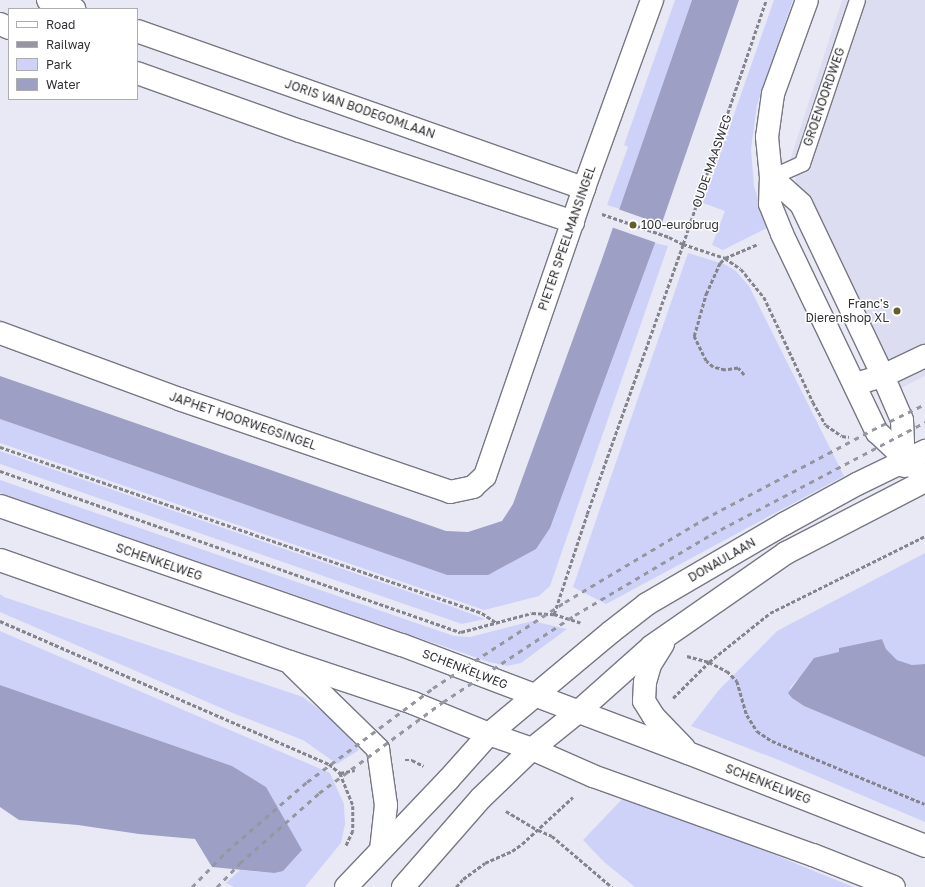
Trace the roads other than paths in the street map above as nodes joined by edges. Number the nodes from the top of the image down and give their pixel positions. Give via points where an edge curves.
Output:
1 (48, 0) edge
2 (652, 0) edge
3 (807, 0) edge
4 (857, 0) edge
5 (71, 8) edge
6 (138, 31) edge
7 (138, 73) edge
8 (771, 177) junction
9 (584, 188) junction
10 (573, 222) junction
11 (0, 333) edge
12 (925, 356) edge
13 (883, 376) junction
14 (855, 384) junction
15 (925, 451) edge
16 (905, 460) junction
17 (486, 476) joint
18 (925, 476) edge
19 (925, 481) edge
20 (889, 500) junction
21 (0, 506) edge
22 (0, 560) edge
23 (672, 632) junction
24 (290, 662) junction
25 (536, 696) junction
26 (578, 712) junction
27 (489, 734) junction
28 (532, 749) junction
29 (688, 753) junction
30 (925, 846) edge
31 (381, 850) junction
32 (346, 887) edge
33 (403, 887) edge
34 (894, 887) edge

1 - 5 street
2 - 9 street, PIETER SPEELMANSINGEL
3 - 8 street via 773,94 767,136
4 - 8 lane, GROENOORDWEG via 802,163
6 - 9 street, JORIS VAN BODEGOMLAAN
7 - 10 street
8 - 13 street via 801,204
8 - 14 street via 770,204 782,234
9 - 10 street, PIETER SPEELMANSINGEL
10 - 17 street, PIETER SPEELMANSINGEL
11 - 17 street, JAPHET HOORWEGSINGEL via 180,399 450,492 473,487
12 - 13 street
13 - 14 street
13 - 16 street via 902,420
14 - 16 street via 877,432
15 - 16 street, DONAULAAN
16 - 18 street
16 - 20 street via 904,475
16 - 25 street, DONAULAAN via 791,521 647,604
19 - 20 street
20 - 23 street via 786,553
21 - 25 street, SCHENKELWEG via 402,645
22 - 24 street
23 - 26 street via 652,646
23 - 29 street via 650,665 645,682 644,701 654,717
24 - 27 street via 413,703
24 - 31 street via 378,749 386,805
25 - 26 street, SCHENKELWEG
25 - 27 street, DONAULAAN
26 - 28 street
26 - 29 street, SCHENKELWEG
27 - 28 street
27 - 31 street, DONAULAAN
28 - 33 street via 482,798
28 - 34 street via 593,776
29 - 30 street, SCHENKELWEG
31 - 32 street, DONAULAAN

